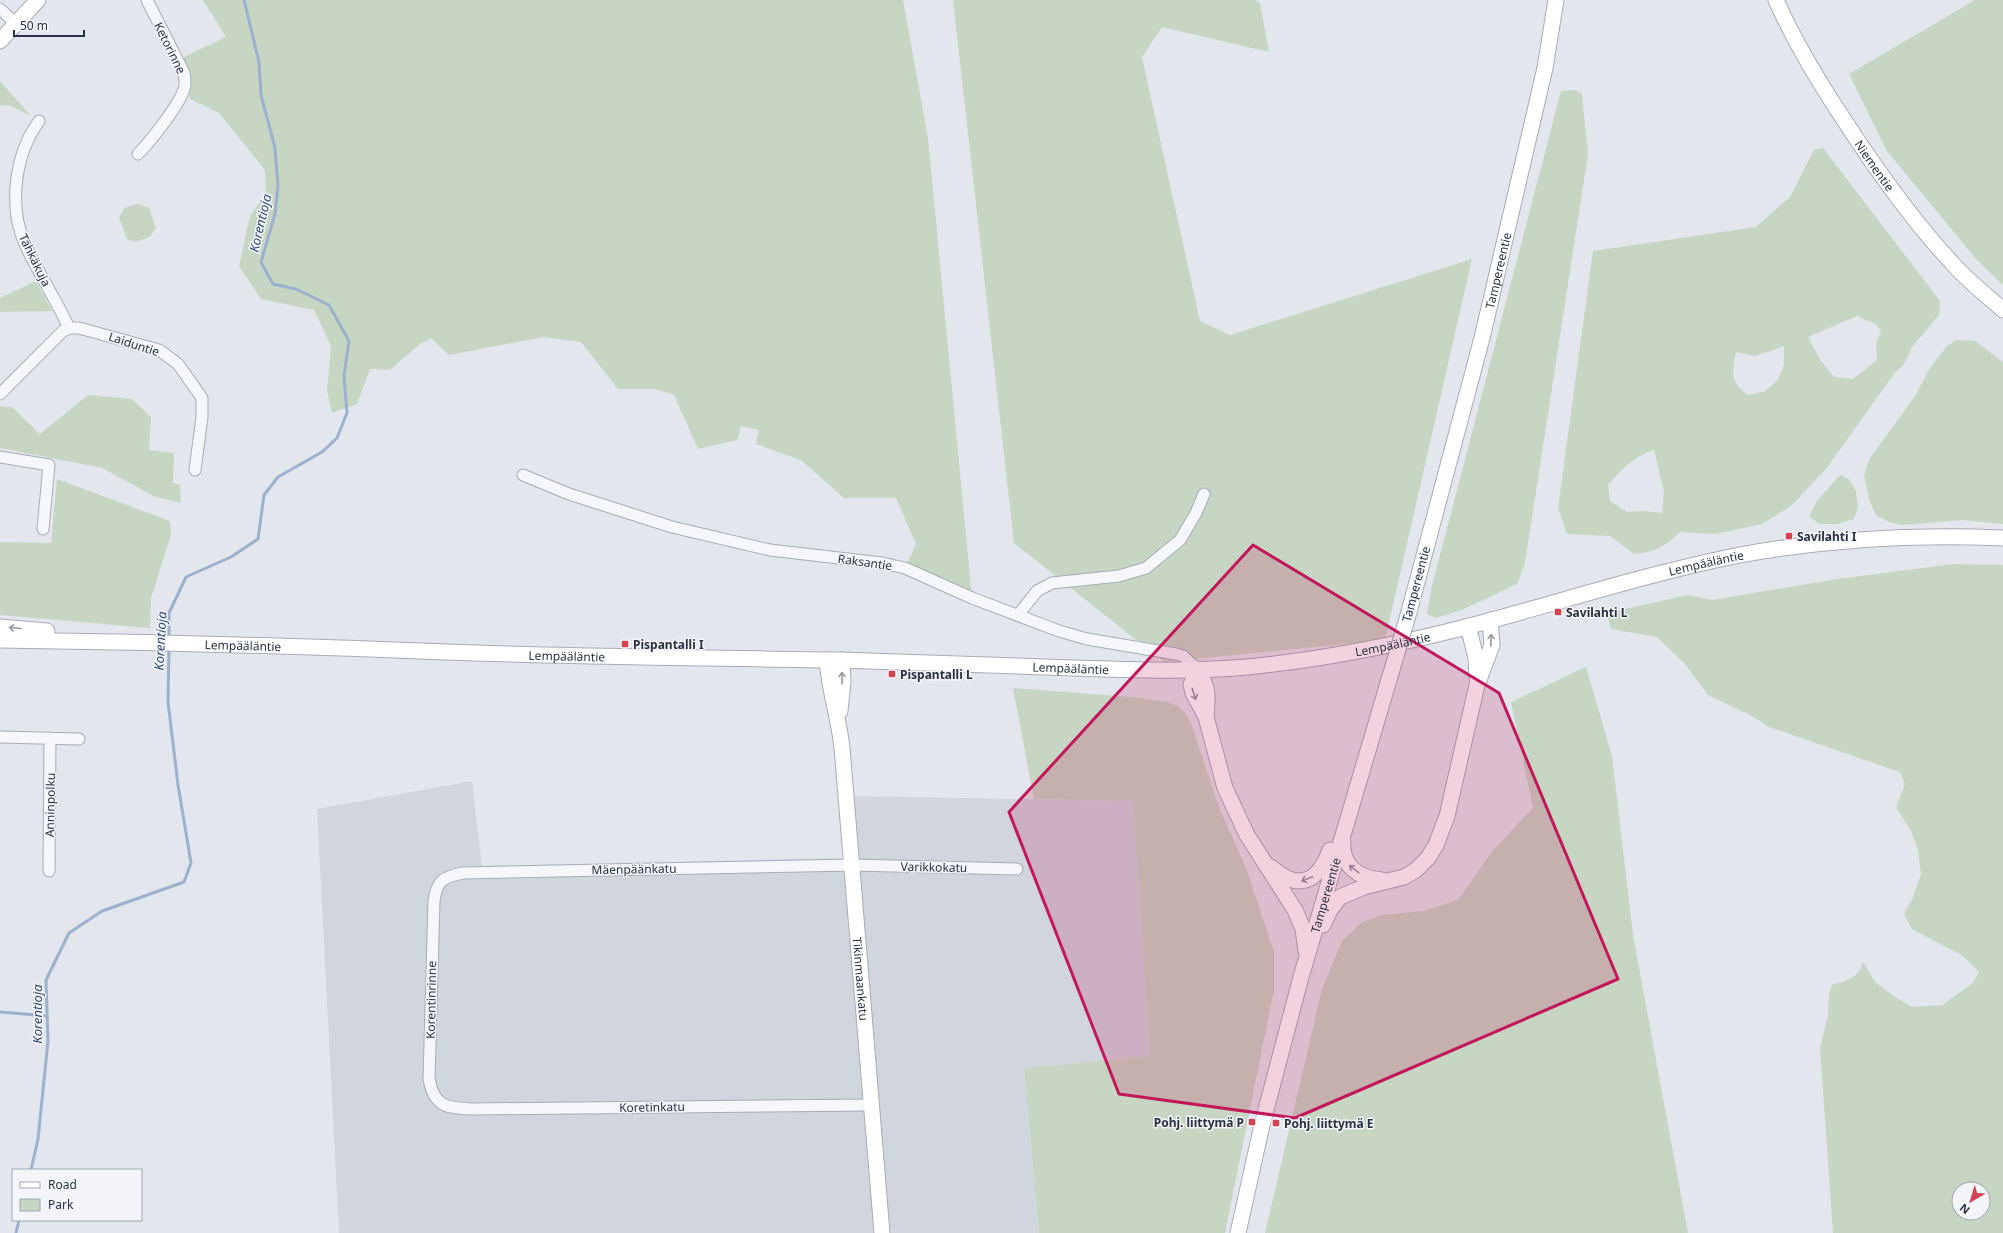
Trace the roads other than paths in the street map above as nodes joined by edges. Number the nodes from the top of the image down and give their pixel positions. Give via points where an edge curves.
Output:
1 (38, 0) edge
2 (147, 0) edge
3 (1556, 0) edge
4 (1776, 0) edge
5 (0, 9) edge
6 (16, 24) junction
7 (0, 41) edge
8 (39, 121) dead end
9 (138, 154) dead end
10 (2003, 310) edge
11 (69, 328) junction
12 (0, 394) edge
13 (0, 457) edge
14 (195, 470) dead end
15 (523, 475) dead end
16 (1204, 494) dead end
17 (44, 529) dead end
18 (2003, 538) edge
19 (1018, 615) junction
20 (1490, 620) junction
21 (1468, 626) junction
22 (0, 627) edge
23 (0, 640) edge
24 (124, 641) junction
25 (834, 660) junction
26 (1197, 669) junction
27 (1477, 685) junction
28 (0, 738) edge
29 (50, 738) junction
30 (80, 739) dead end
31 (1357, 786) junction
32 (1343, 832) junction
33 (1257, 852) junction
34 (852, 865) junction
35 (1017, 869) dead end
36 (49, 871) dead end
37 (1390, 881) junction
38 (434, 901) joint
39 (1307, 958) junction
40 (1301, 977) junction
41 (435, 1099) joint
42 (871, 1105) junction
43 (882, 1233) edge
44 (1238, 1233) edge

1 - 6 main road
2 - 9 street, Ketorinne via 184,73 186,82 177,102 149,143
3 - 31 main road, Tampereentie, bridge via 1544,68 1482,338 1409,612
4 - 10 main road, Niementie via 1786,23 1826,93 1892,190 1952,264
5 - 6 street
6 - 7 main road
8 - 11 street, Tähkäkuja via 31,132 17,171 15,184 19,226 25,243
11 - 12 street
11 - 14 street, Laiduntie via 79,328 159,350 178,364 202,398
13 - 17 street via 49,465
15 - 19 street, Raksantie via 569,494 672,527 770,550 882,562 905,568
16 - 19 street via 1180,540 1146,568 1119,576 1052,583 1037,591
18 - 20 main road, Lempääläntie via 1903,537 1798,546 1748,554 1635,580
19 - 26 street, Raksantie via 1087,639 1183,656
20 - 21 main road, Lempääläntie
27 -> 20 main road via 1492,645
21 - 26 main road, Lempääläntie via 1383,647 1314,659 1244,667
21 - 27 main road via 1476,658
24 -> 22 main road, Lempääläntie
23 - 24 main road, Lempääläntie
24 - 25 main road, Lempääläntie via 448,652
25 - 26 main road, Lempääläntie via 1130,670
25 - 34 main road, Tikinmaankatu via 842,682 839,724
26 - 33 main road via 1191,684 1193,693 1206,717 1225,788
27 - 37 main road via 1447,816 1436,845 1416,870
28 - 29 street
29 - 30 street
29 - 36 street, Anninpolku
31 - 32 main road, Tampereentie
31 -> 33 main road via 1339,820 1326,860 1313,877 1292,881 1271,868
37 -> 32 main road via 1364,876 1353,870 1343,854
32 - 39 main road, Tampereentie
33 - 39 main road via 1297,915 1303,929
34 - 35 street, Varikkokatu
34 - 38 street, Mäenpäänkatu via 463,873 450,875 440,881
34 - 42 main road, Tikinmaankatu
37 - 40 main road via 1353,891 1335,902 1326,917
38 - 41 street, Korentinrinne via 430,1079
39 - 40 main road, Tampereentie
40 - 44 main road, Tampereentie via 1262,1125
41 - 42 street, Koretinkatu via 454,1109
42 - 43 main road, Tikinmaankatu

